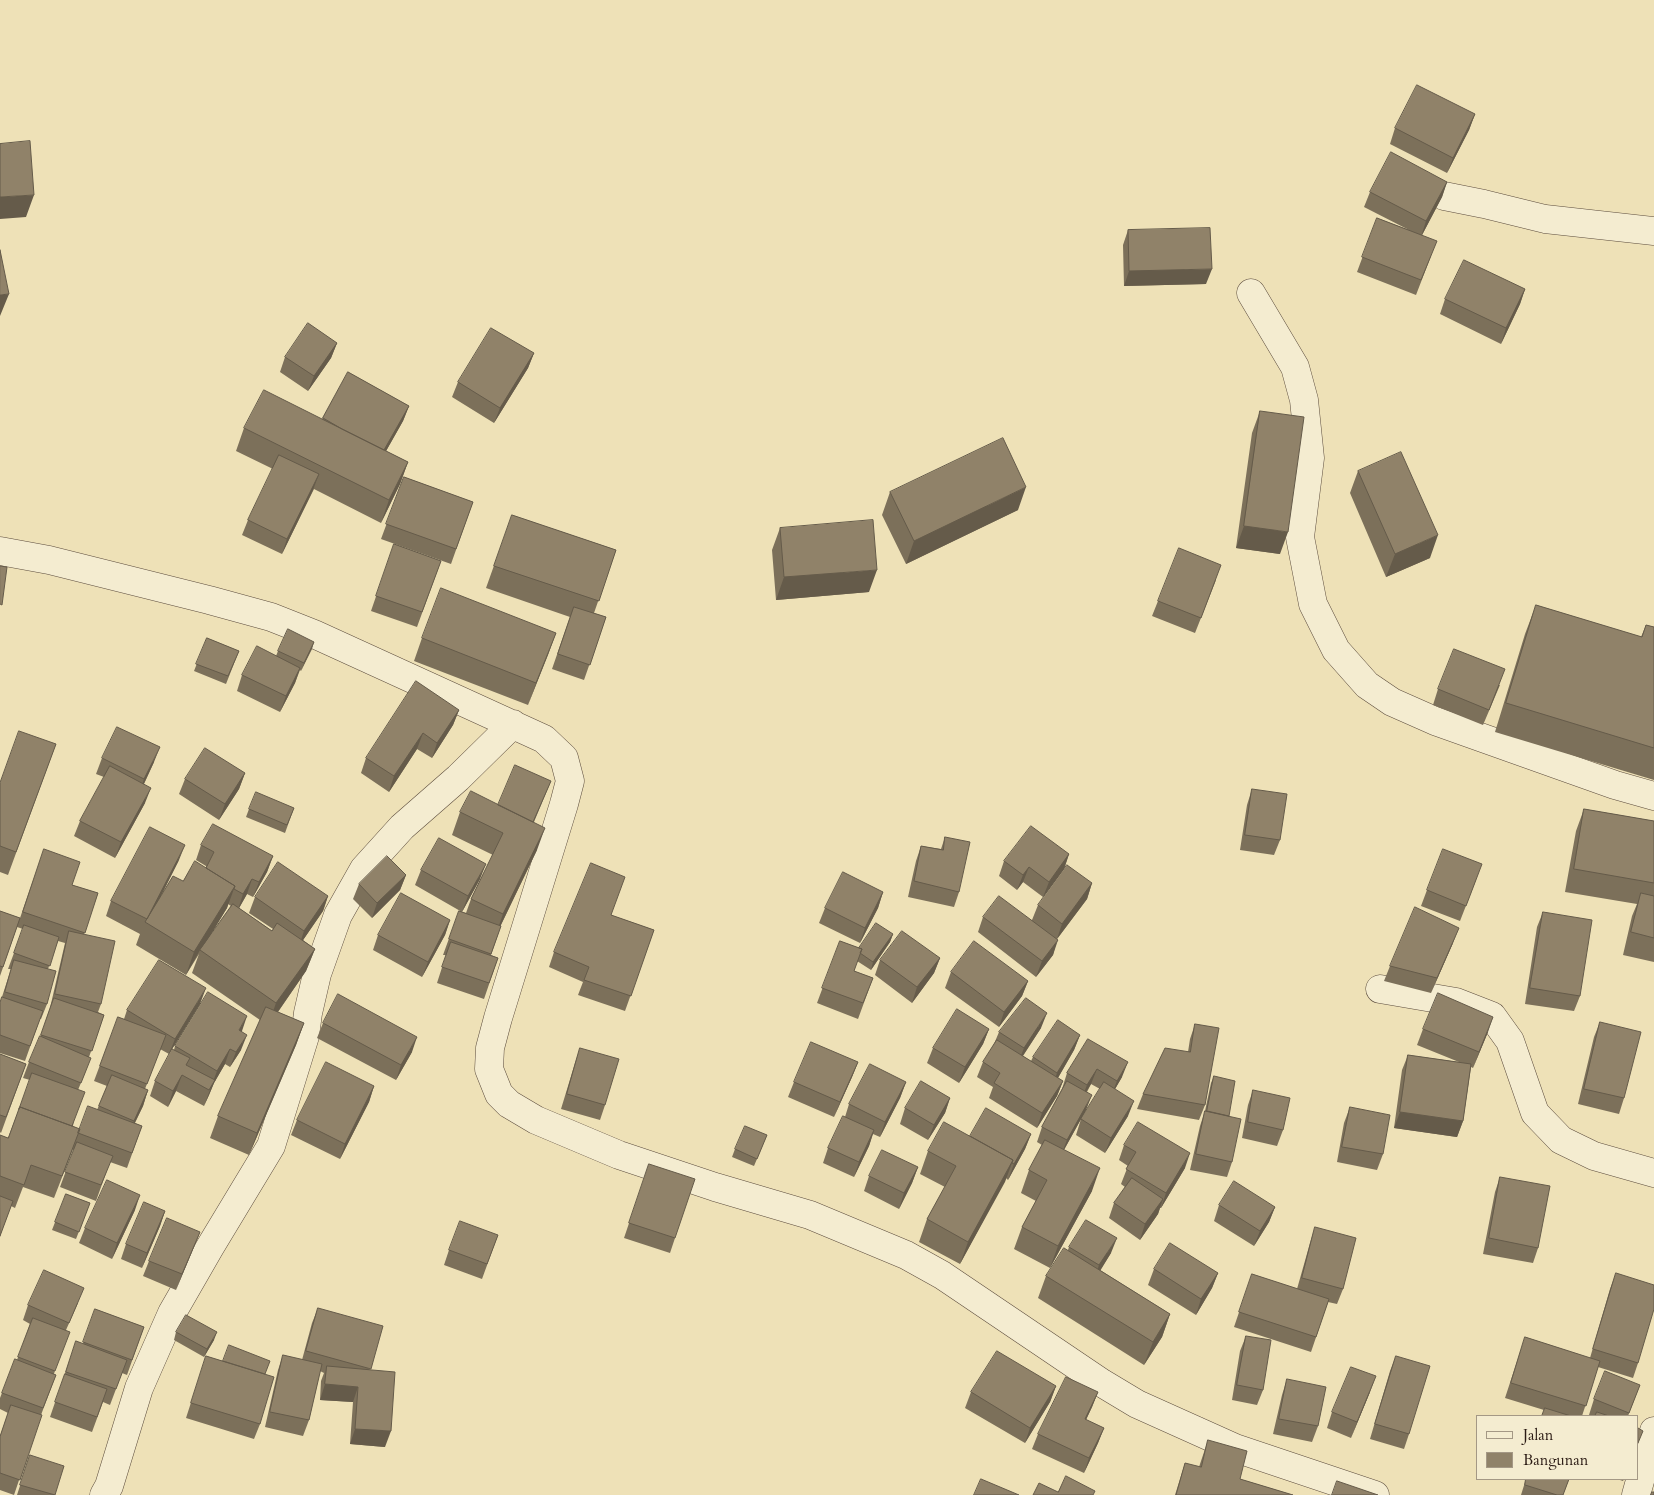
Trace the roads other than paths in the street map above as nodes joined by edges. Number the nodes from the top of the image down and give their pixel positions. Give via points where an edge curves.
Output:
1 (1444, 196) edge
2 (1654, 231) edge
3 (1251, 293) dead end
4 (0, 551) edge
5 (514, 724) junction
6 (1654, 796) edge
7 (1380, 989) dead end
8 (1654, 1173) edge
9 (1654, 1431) edge
10 (104, 1495) edge
11 (1375, 1495) edge
12 (1636, 1495) edge

1 - 2 street via 1545,219
3 - 6 street via 1295,366 1302,392 1310,458 1300,537 1313,604 1336,650 1367,684 1392,702 1444,724
4 - 5 street via 49,560 271,617
5 - 10 street via 402,827 364,869 338,915 317,974 305,1036 271,1146 172,1313 139,1388
5 - 11 street via 544,739 564,758 570,781 490,1048 489,1069 499,1094 509,1104 536,1120 619,1155 810,1215 906,1255 942,1275 1137,1404 1235,1448
7 - 8 street via 1456,1002 1492,1016 1510,1041 1535,1113 1561,1140 1594,1156
9 - 12 street

